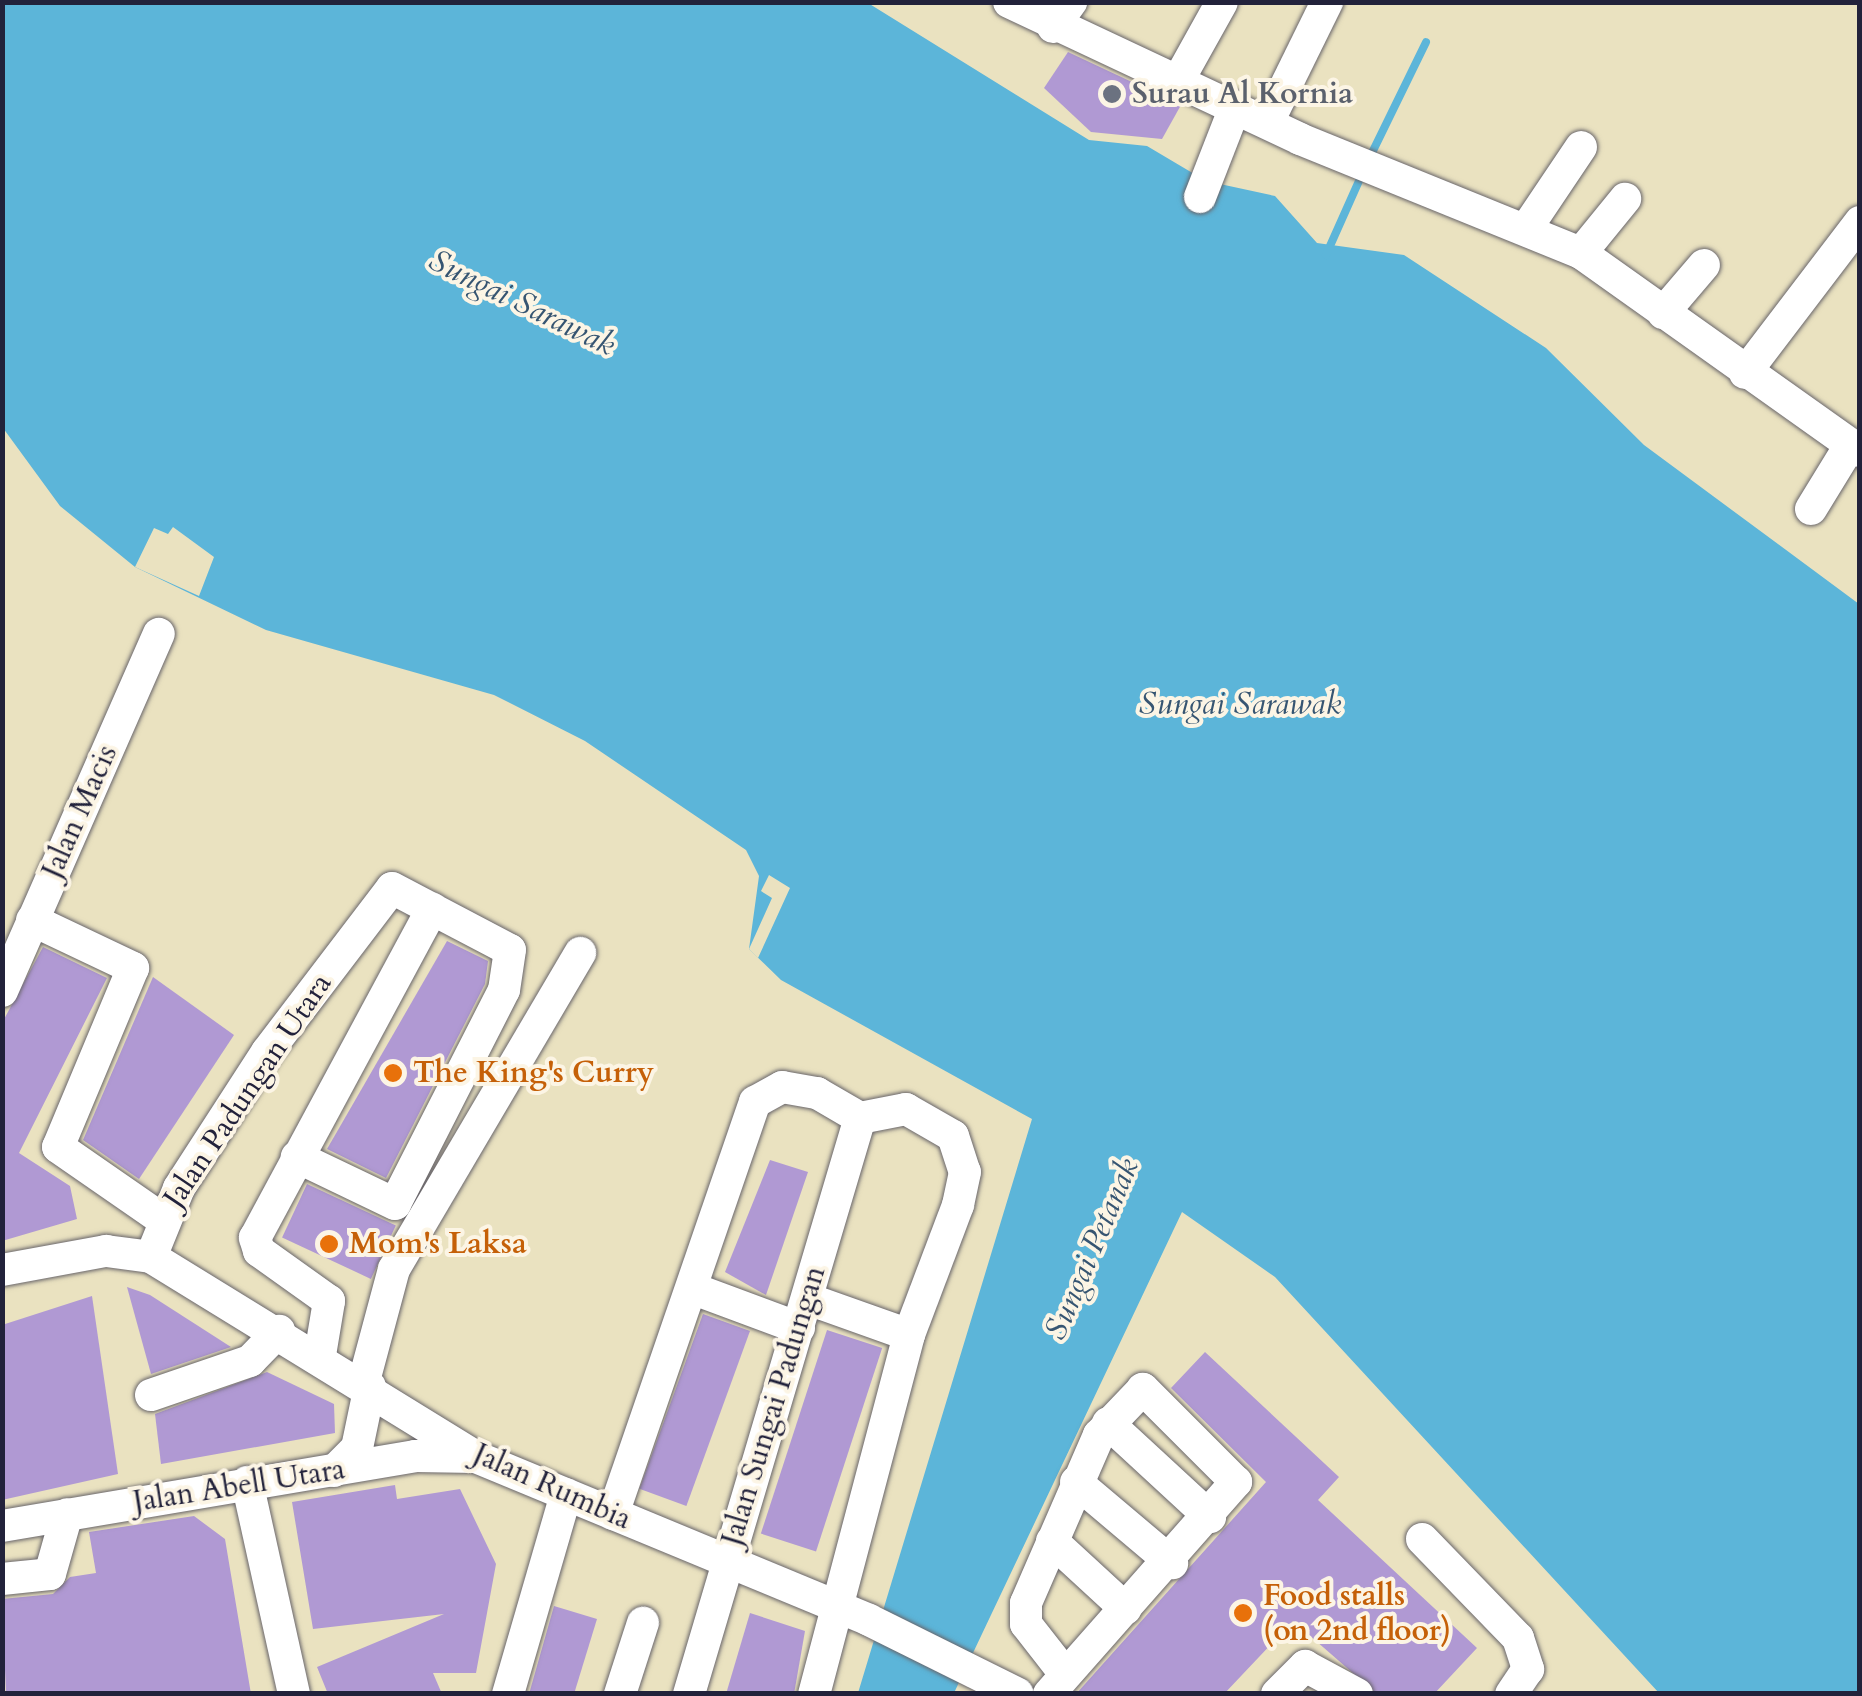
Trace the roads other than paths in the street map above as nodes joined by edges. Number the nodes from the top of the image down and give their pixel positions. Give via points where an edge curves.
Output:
1 (1009, 2) edge
2 (1222, 2) edge
3 (1326, 2) edge
4 (1062, 15) edge
5 (1178, 81) junction
6 (1235, 108) junction
7 (1268, 122) junction
8 (1581, 146) dead end
9 (1200, 197) dead end
10 (1625, 199) dead end
11 (1860, 222) edge
12 (1528, 226) junction
13 (1581, 253) junction
14 (1704, 265) dead end
15 (1663, 313) junction
16 (1744, 374) junction
17 (1854, 449) edge
18 (1812, 509) dead end
19 (159, 634) dead end
20 (432, 909) junction
21 (32, 920) junction
22 (580, 953) dead end
23 (2, 991) edge
24 (860, 1118) junction
25 (297, 1157) junction
26 (162, 1219) junction
27 (151, 1257) junction
28 (51, 1259) junction
29 (2, 1270) edge
30 (694, 1289) junction
31 (2, 1290) edge
32 (803, 1314) junction
33 (279, 1330) junction
34 (909, 1335) junction
35 (320, 1354) junction
36 (367, 1383) junction
37 (151, 1396) dead end
38 (1108, 1423) junction
39 (476, 1457) junction
40 (334, 1471) junction
41 (247, 1482) junction
42 (1076, 1482) junction
43 (566, 1494) junction
44 (67, 1514) junction
45 (612, 1514) junction
46 (1210, 1516) junction
47 (2, 1526) edge
48 (1422, 1539) dead end
49 (1052, 1541) junction
50 (726, 1562) junction
51 (1172, 1563) junction
52 (2, 1579) edge
53 (832, 1604) junction
54 (1126, 1609) junction
55 (643, 1623) dead end
56 (1057, 1684) edge
57 (1353, 1692) edge
58 (294, 1694) edge
59 (508, 1694) edge
60 (620, 1694) edge
61 (689, 1694) edge
62 (814, 1694) edge
63 (1018, 1694) edge
64 (1277, 1694) edge
65 (1510, 1694) edge

1 - 4 street
2 - 5 street
3 - 7 street
4 - 5 street
5 - 6 street
6 - 7 street
6 - 9 street
7 - 12 street
8 - 12 street
10 - 13 street
11 - 16 street
12 - 13 street
13 - 15 street
14 - 15 street
15 - 16 street
16 - 17 street
17 - 18 street
19 - 21 street, Jalan Macis
20 - 25 street
20 - 25 street, Jalan Padungan Utara via 510,950 511,960 411,1185 395,1204
20 - 26 street, Jalan Padungan Utara via 392,888 267,1052
21 - 23 street, Jalan Macis
21 - 26 street via 133,968 58,1147
22 - 36 street via 394,1269
24 - 30 street via 817,1093 782,1088 755,1102
24 - 32 street, Jalan Sungai Padungan
24 - 34 street via 906,1109 930,1118 954,1136 965,1172
25 - 35 street via 255,1238 259,1251 329,1301
26 - 27 street, Jalan Padungan Utara
27 - 28 street via 106,1250
27 - 33 street, Jalan Rumbia
28 - 29 street
28 - 31 street
30 - 32 street
30 - 45 street
32 - 34 street
32 - 50 street, Jalan Sungai Padungan
33 - 35 street, Jalan Rumbia
33 - 37 street via 250,1361
34 - 53 street
35 - 36 street, Jalan Rumbia
36 - 39 street, Jalan Rumbia
36 - 40 street via 356,1448
38 - 42 street
38 - 46 street
38 - 46 street via 1126,1398 1143,1389 1157,1395 1233,1472 1236,1482
39 - 40 street, Jalan Abell Utara via 414,1456
39 - 43 street, Jalan Rumbia
40 - 41 street, Jalan Abell Utara
41 - 44 street, Jalan Abell Utara
41 - 58 street
42 - 49 street
42 - 51 street
43 - 45 street, Jalan Rumbia
43 - 59 street
44 - 47 street, Jalan Abell Utara
44 - 52 street via 50,1574
45 - 50 street, Jalan Rumbia
46 - 51 street
48 - 65 street via 1518,1638 1528,1669
49 - 54 street
49 - 56 street via 1026,1624
50 - 53 street, Jalan Rumbia
50 - 61 street, Jalan Sungai Padungan
51 - 54 street
53 - 62 street
53 - 63 street, Jalan Rumbia
54 - 56 street
55 - 60 street
57 - 64 street via 1305,1666

